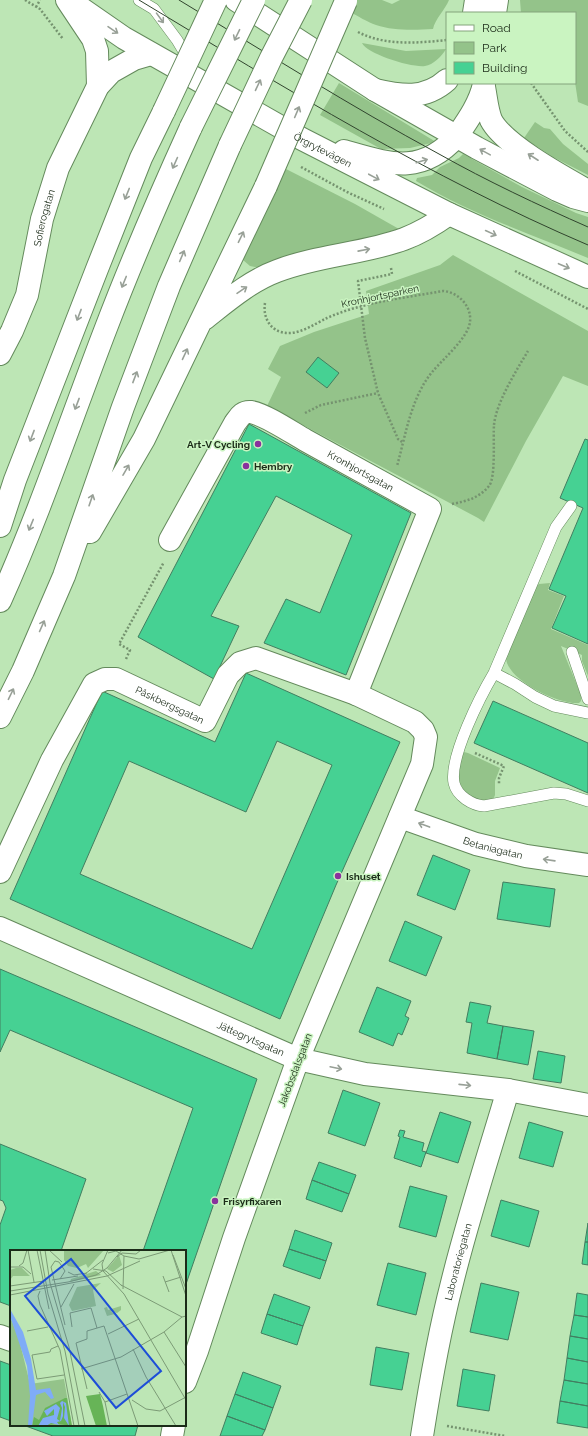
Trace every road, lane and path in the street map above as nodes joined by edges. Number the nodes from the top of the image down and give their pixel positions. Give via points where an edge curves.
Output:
1 (40, 0) edge
2 (68, 0) edge
3 (139, 0) edge
4 (216, 0) edge
5 (236, 0) edge
6 (254, 0) edge
7 (301, 0) edge
8 (346, 1) edge
9 (36, 7) dead end
10 (352, 29) dead end
11 (446, 40) edge
12 (151, 54) junction
13 (446, 81) edge
14 (204, 83) junction
15 (533, 84) edge
16 (484, 85) edge
17 (98, 86) junction
18 (375, 90) junction
19 (457, 136) junction
20 (302, 139) junction
21 (588, 152) edge
22 (588, 191) edge
23 (588, 201) edge
24 (449, 214) junction
25 (392, 274) dead end
26 (588, 277) edge
27 (266, 299) dead end
28 (362, 306) junction
29 (200, 322) junction
30 (528, 351) dead end
31 (0, 354) edge
32 (378, 393) junction
33 (288, 430) junction
34 (402, 442) junction
35 (390, 487) junction
36 (571, 506) dead end
37 (430, 509) junction
38 (0, 526) edge
39 (170, 540) joint
40 (64, 576) junction
41 (0, 601) edge
42 (572, 652) dead end
43 (494, 673) junction
44 (116, 679) junction
45 (356, 694) junction
46 (588, 699) edge
47 (588, 713) edge
48 (0, 717) edge
49 (460, 746) junction
50 (422, 764) joint
51 (588, 801) edge
52 (501, 802) junction
53 (400, 817) junction
54 (588, 865) edge
55 (0, 872) edge
56 (0, 928) edge
57 (298, 1059) junction
58 (508, 1090) junction
59 (588, 1105) edge
60 (0, 1336) edge
61 (10, 1340) edge
62 (186, 1379) edge
63 (174, 1426) edge
64 (424, 1429) edge
65 (172, 1436) edge
66 (505, 1436) edge

1 - 9 path
2 -> 12 main road, Örgrytevägen
2 - 17 main road, Sofierogatan via 93,39 97,51
3 -> 14 lane via 154,9
4 -> 38 main road, bridge via 141,158 15,480
5 - 18 main road
6 -> 41 main road, bridge via 191,127 149,222
40 -> 7 main road, bridge via 123,407 169,286 230,145
29 -> 8 main road, bridge via 266,186
10 - 11 path via 390,42 414,44
12 - 14 main road, Örgrytevägen
12 - 17 main road, Sofierogatan via 134,59 111,72
13 - 18 main road via 434,90 421,95 411,96
14 - 20 main road, Örgrytevägen
15 - 21 path via 565,132
16 - 19 main road via 472,114
22 -> 16 main road via 519,148 497,130 491,119
17 - 31 main road, Sofierogatan via 58,168 42,219 27,295
18 - 19 main road
20 -> 19 main road via 365,157 406,164 417,163 438,154
23 -> 19 main road via 557,190
20 -> 24 main road, Örgrytevägen
24 -> 26 main road, Örgrytevägen
29 -> 24 main road via 226,301 276,271 327,256 404,239
25 - 28 path via 358,281
27 - 28 path, Kronhjortsparken via 265,318 274,328 290,333
28 - 32 path
28 - 34 path, Kronhjortsparken via 449,291 464,302 470,315 470,324 466,331 426,381
40 -> 29 main road via 144,440
30 - 37 path via 503,395 494,424 490,485 472,500
32 - 33 path via 321,405 295,418
32 - 34 path via 398,440
33 - 35 main road, Kronhjortsgatan
33 - 39 main road, Kronhjortsgatan via 256,414 242,414
34 - 35 path, Kronhjortsparken via 401,454
35 - 37 main road, Kronhjortsgatan
36 - 43 lane via 556,527
37 - 45 main road
39 - 44 path via 174,543 119,644 130,650
48 -> 40 main road
42 - 46 lane
43 - 47 lane via 554,706
43 - 49 lane via 484,689
44 - 45 main road, Påskbergsgatan via 205,721 228,675 240,663 256,658
44 - 55 main road via 105,679 94,684 52,760
45 - 50 main road, Påskbergsgatan via 416,722 426,737
49 - 52 path via 504,766 499,778
49 - 52 lane via 454,774 457,789 465,798 477,805
50 - 53 main road, Jakobsdalsgatan
51 - 52 lane via 554,793
54 -> 53 main road, Betaniagatan via 526,856 476,844
53 - 57 main road, Jakobsdalsgatan
56 - 57 main road, Jättegrytsgatan
57 -> 58 main road, Jättegrytsgatan via 365,1074
57 - 62 main road, Jakobsdalsgatan
58 - 59 main road, Jättegrytsgatan
58 - 64 main road, Laboratoriegatan via 452,1284
60 - 61 main road
63 - 65 main road
64 - 66 path

